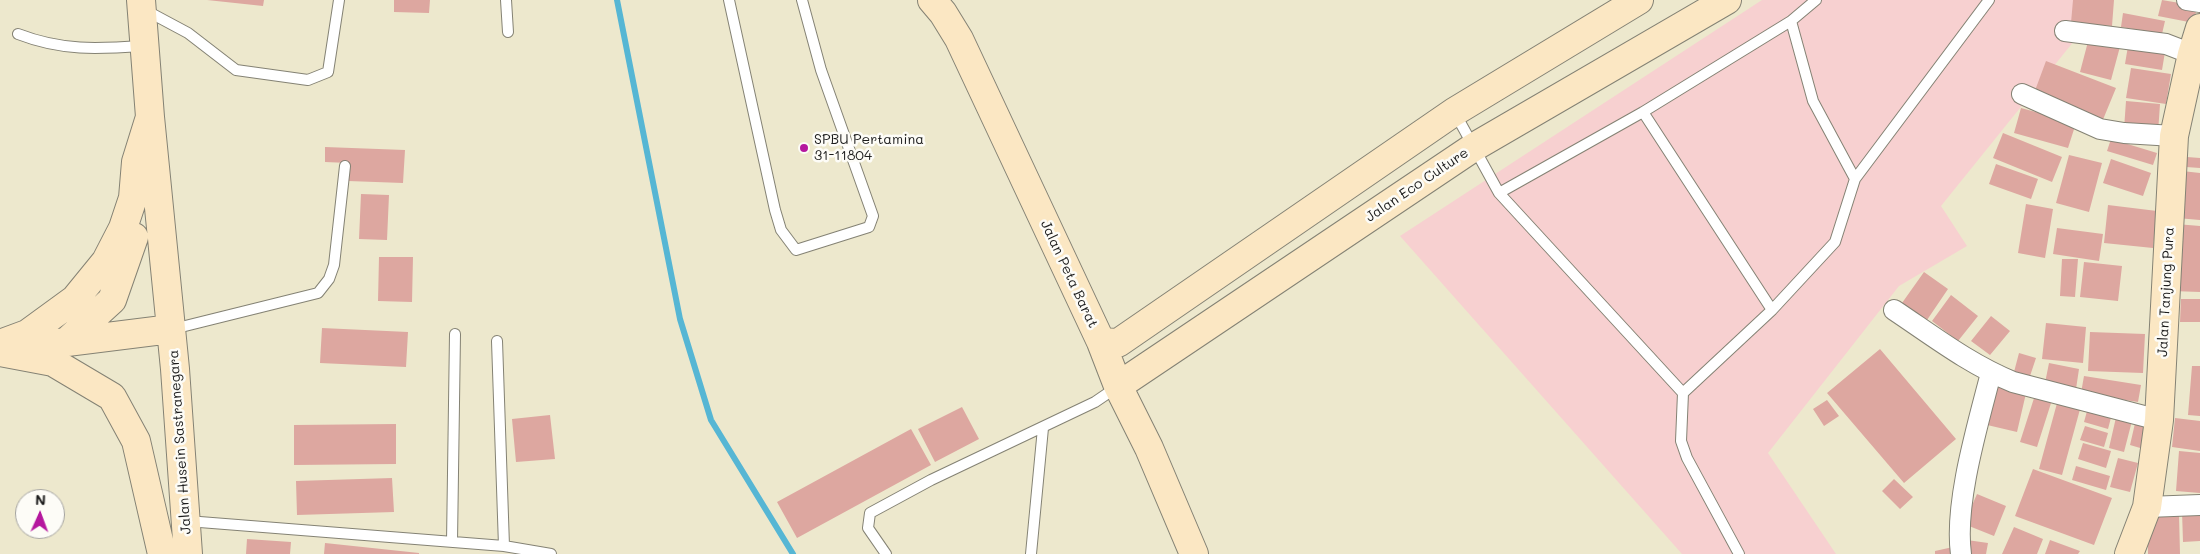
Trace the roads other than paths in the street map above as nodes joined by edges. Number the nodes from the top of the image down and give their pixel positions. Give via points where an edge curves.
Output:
1 (339, 0) edge
2 (506, 0) edge
3 (729, 0) edge
4 (802, 0) edge
5 (932, 0) edge
6 (1639, 0) edge
7 (1727, 0) edge
8 (1816, 0) edge
9 (1989, 0) edge
10 (2188, 0) edge
11 (2200, 2) edge
12 (141, 4) edge
13 (1791, 21) junction
14 (2200, 28) edge
15 (2065, 31) dead end
16 (508, 32) dead end
17 (18, 34) dead end
18 (144, 46) junction
19 (2192, 54) junction
20 (2022, 94) dead end
21 (1454, 112) junction
22 (1643, 112) junction
23 (150, 117) junction
24 (2174, 136) junction
25 (1474, 147) junction
26 (345, 166) dead end
27 (1854, 179) junction
28 (1499, 193) junction
29 (133, 198) junction
30 (1772, 310) junction
31 (1894, 310) dead end
32 (171, 329) junction
33 (455, 334) dead end
34 (497, 341) dead end
35 (66, 342) junction
36 (1101, 342) junction
37 (0, 344) edge
38 (0, 351) edge
39 (1991, 373) junction
40 (1118, 386) junction
41 (1683, 393) junction
42 (2160, 420) junction
43 (1043, 428) junction
44 (2200, 505) edge
45 (2147, 507) junction
46 (186, 521) junction
47 (452, 542) junction
48 (504, 546) junction
49 (162, 554) edge
50 (188, 554) edge
51 (551, 554) edge
52 (886, 554) edge
53 (1031, 554) edge
54 (1194, 554) edge
55 (1739, 554) edge
56 (1961, 554) edge
57 (2129, 554) edge

1 - 12 lane via 328,72 308,80 236,70 188,33
2 - 16 lane
3 - 4 lane via 775,210 781,230 796,250 869,227 873,216 821,70
5 - 36 main road, Jalan Peta Barat via 959,39
6 - 21 main road
7 - 25 main road, Jalan Eco Culture
8 - 13 lane
9 - 27 lane
10 - 11 street
12 - 18 main road, Jalan Husein Sastranegara
13 - 22 lane
13 - 27 lane via 1813,101
14 - 19 main road, Jalan Tanjung Pura
15 - 19 street via 2166,44
17 - 18 lane via 42,43 88,49
18 - 23 main road, Jalan Husein Sastranegara
19 - 24 main road, Jalan Tanjung Pura
20 - 24 street via 2100,129
21 - 25 lane
21 - 36 main road via 1118,344
22 - 28 lane
22 - 30 lane
23 - 29 main road, Jalan Husein Sastranegara via 136,162
23 - 32 main road, Jalan Husein Sastranegara
24 - 42 main road, Jalan Tanjung Pura
25 - 28 lane
25 - 40 main road, Jalan Eco Culture
26 - 32 lane via 334,265 329,279 318,293
27 - 30 lane via 1835,242
28 - 41 lane
29 - 35 main road via 134,236 112,300
29 - 37 main road, Jalan Husein Sastranegara via 106,262 75,299 27,334
30 - 41 lane
31 - 39 street
32 - 35 main road, Jalan Husein Sastranegara
32 - 46 main road, Jalan Husein Sastranegara
33 - 47 lane
34 - 48 lane
35 - 38 main road, Jalan Husein Sastranegara
36 - 40 main road, Jalan Peta Barat
38 - 49 main road, Jalan Husein Sastranegara via 54,362 112,397 136,442
39 - 42 street via 2013,382
39 - 56 street via 1963,500 1959,540
40 - 43 lane via 1095,402
40 - 54 main road, Jalan Peta Barat via 1149,448
41 - 55 lane via 1682,441 1687,458
42 - 45 main road, Jalan Tanjung Pura
43 - 52 lane via 931,480 870,513 868,528
43 - 53 lane
44 - 45 street
45 - 57 main road, Jalan Tanjung Pura
46 - 47 lane
46 - 50 main road, Jalan Husein Sastranegara
47 - 48 lane
48 - 51 lane

